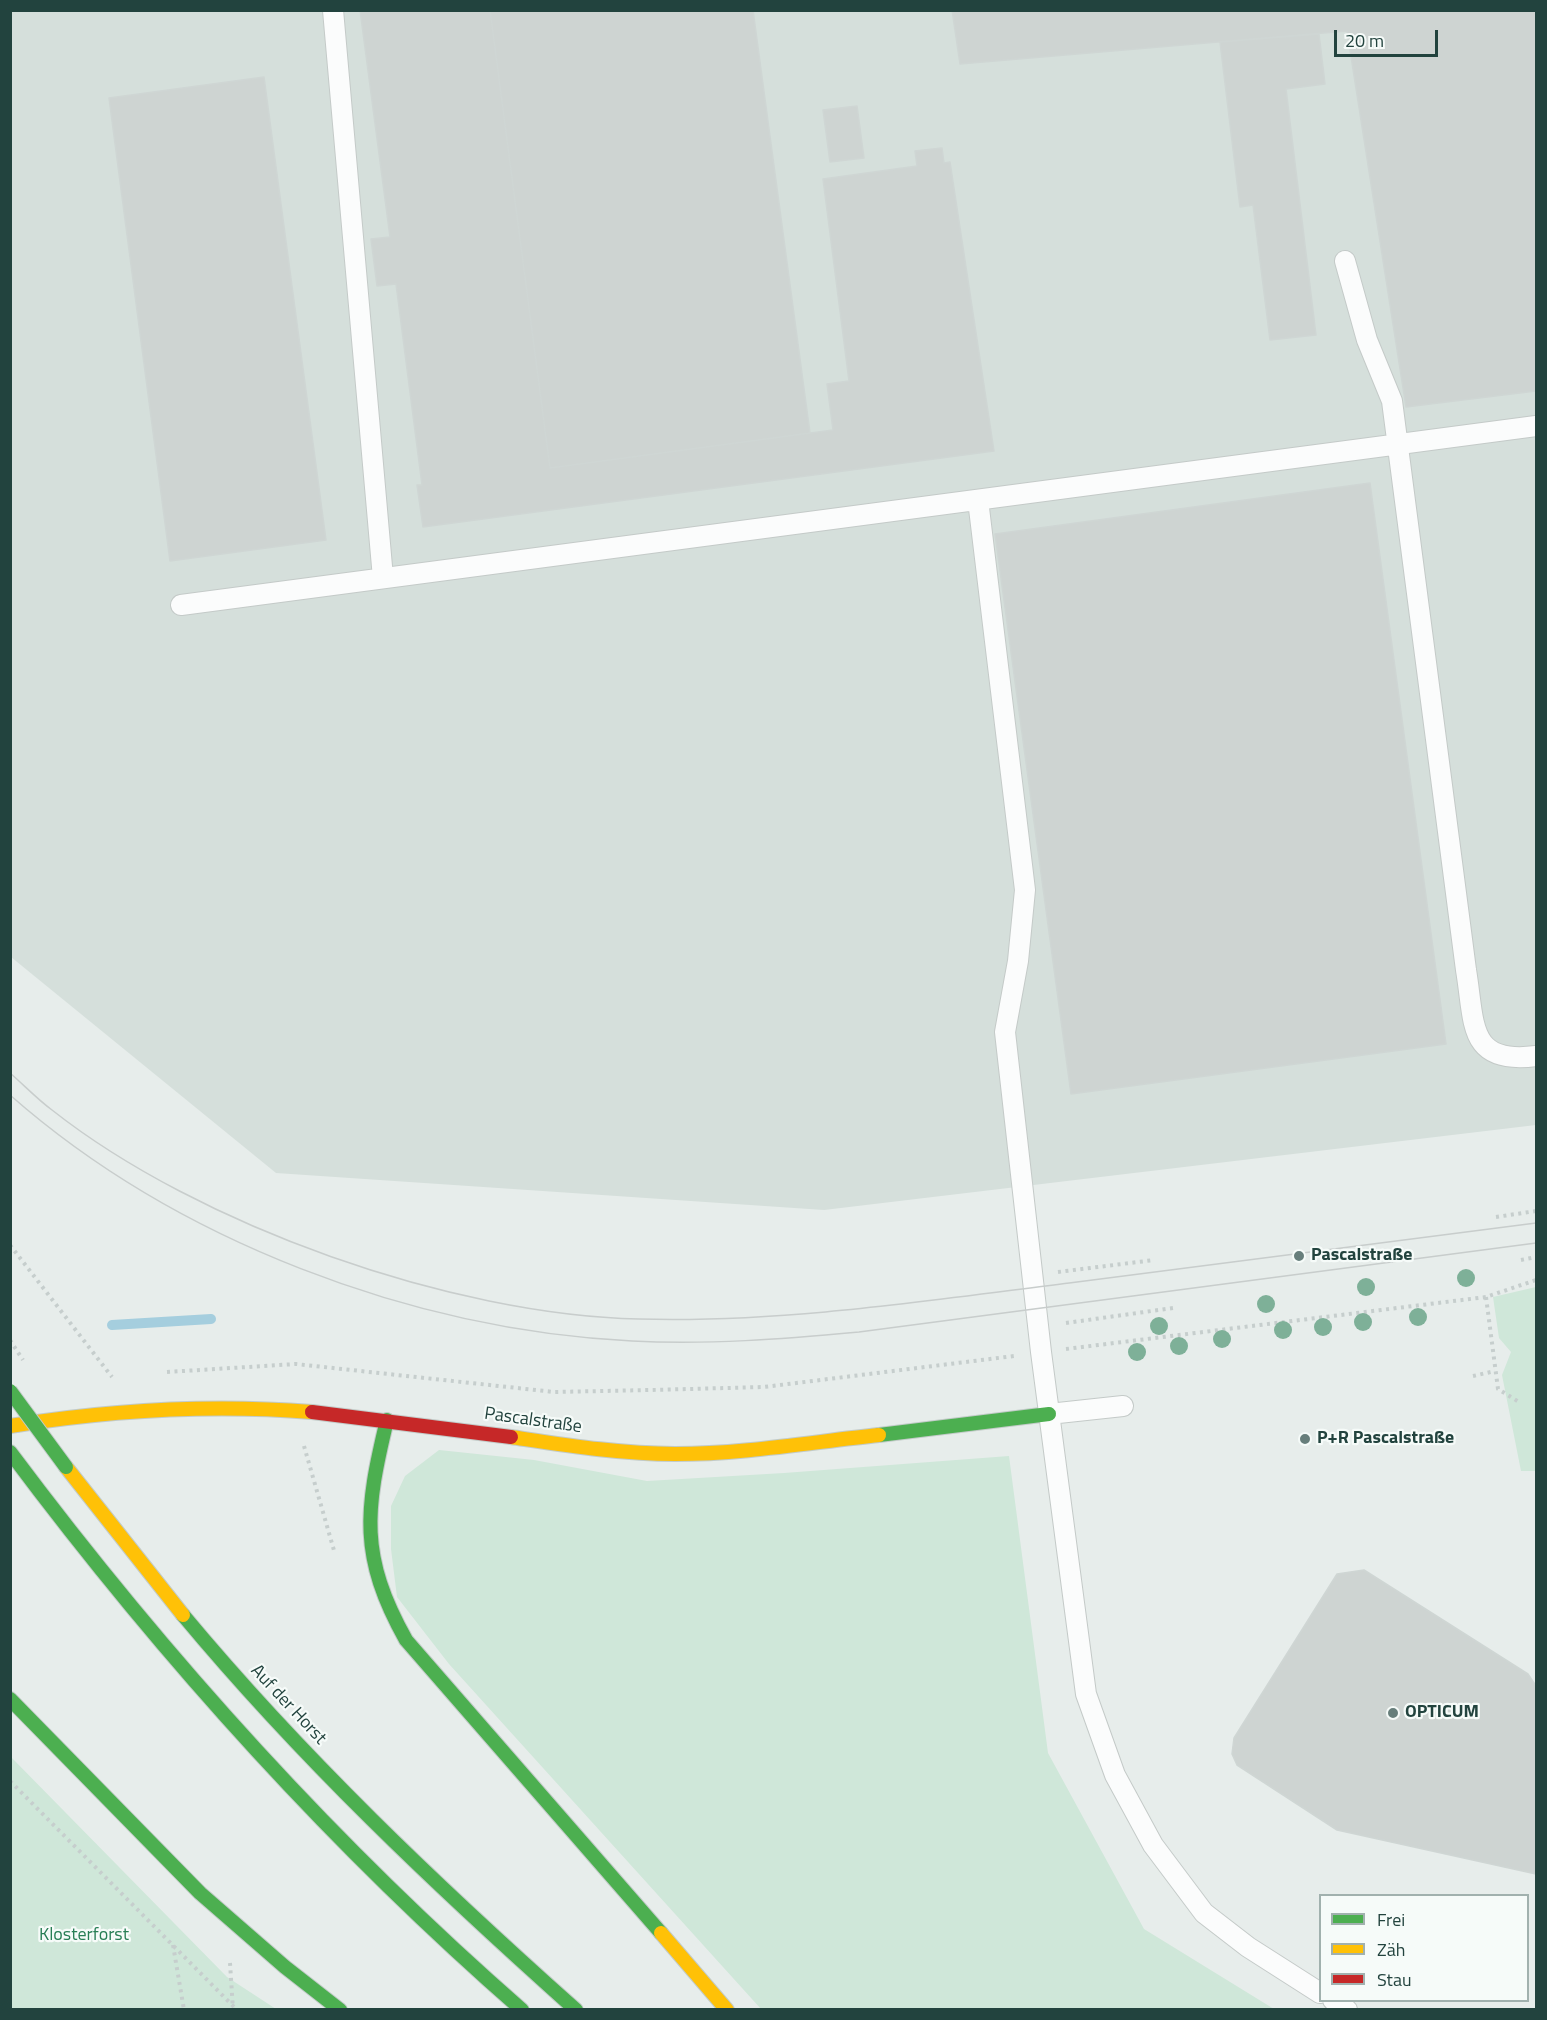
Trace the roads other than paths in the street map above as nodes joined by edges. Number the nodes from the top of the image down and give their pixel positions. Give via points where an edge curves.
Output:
1 (333, 10) edge
2 (1345, 261) dead end
3 (1536, 426) edge
4 (1399, 444) junction
5 (978, 500) junction
6 (383, 578) junction
7 (181, 605) dead end
8 (1536, 1056) edge
9 (10, 1391) edge
10 (1123, 1406) dead end
11 (1049, 1414) junction
12 (387, 1420) junction
13 (10, 1426) edge
14 (10, 1452) edge
15 (10, 1699) edge
16 (1319, 1992) edge
17 (1334, 2002) edge
18 (340, 2010) edge
19 (522, 2010) edge
20 (576, 2010) edge
21 (727, 2010) edge
22 (1347, 2010) edge

1 - 6 lane
2 - 4 lane via 1367,340 1390,394
3 - 4 lane
4 - 5 lane
4 - 8 lane via 1478,1039 1492,1054 1517,1059
5 - 6 lane
5 - 11 lane via 1025,890 1005,1032
6 - 7 lane
9 - 20 street, Auf der Horst, bridge via 162,1591 248,1690 393,1842
10 - 11 lane
11 - 12 street, Pascalstraße via 732,1451 655,1453 554,1444
11 - 16 lane via 1086,1694 1115,1775 1153,1845 1204,1913
12 - 13 street, Pascalstraße via 295,1410 183,1409 71,1415
12 - 21 street via 373,1477 368,1530 374,1577 386,1608 406,1640
14 - 19 street via 129,1606 220,1711 373,1872
15 - 18 street via 200,1893
17 - 22 lane

